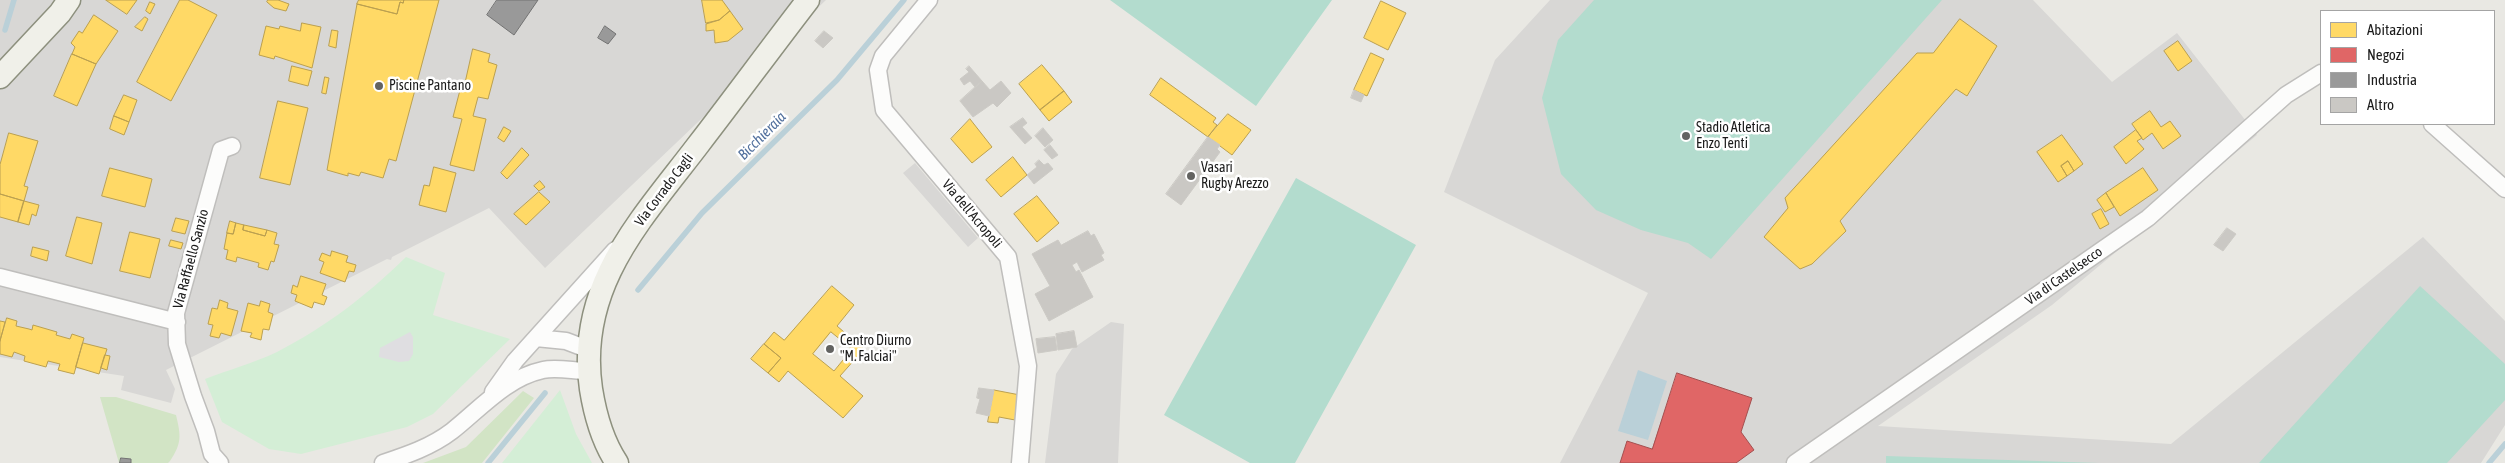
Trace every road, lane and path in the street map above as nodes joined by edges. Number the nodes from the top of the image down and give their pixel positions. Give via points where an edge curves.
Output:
1 (69, 0) edge
2 (808, 0) edge
3 (929, 0) edge
4 (2320, 74) edge
5 (0, 77) edge
6 (2433, 125) edge
7 (232, 146) dead end
8 (2505, 189) edge
9 (635, 228) junction
10 (0, 277) edge
11 (177, 322) junction
12 (536, 338) junction
13 (587, 349) junction
14 (588, 371) junction
15 (487, 400) junction
16 (220, 463) edge
17 (383, 463) edge
18 (618, 463) edge
19 (1020, 463) edge
20 (1795, 463) edge

1 - 5 main road
2 - 9 main road, Via Corrado Cagli
3 - 19 street, Via dell'Acropoli via 883,56 878,70 884,110 1008,257 1028,366
4 - 20 street, Via di Castelsecco via 2286,95 2148,218
6 - 8 street
7 - 11 street, Via Raffaello Sanzio via 221,150 176,313
9 - 12 street
9 - 13 main road, Via Corrado Cagli via 606,277 595,306
10 - 11 street
11 - 16 street, Via Raffaello Sanzio via 177,344 212,454
12 - 13 street via 566,341
12 - 15 street
13 - 14 main road, Via Corrado Cagli
14 - 15 street via 544,370 522,377
14 - 18 main road, Via Corrado Cagli via 594,407 610,452
15 - 17 street via 450,432 416,452

